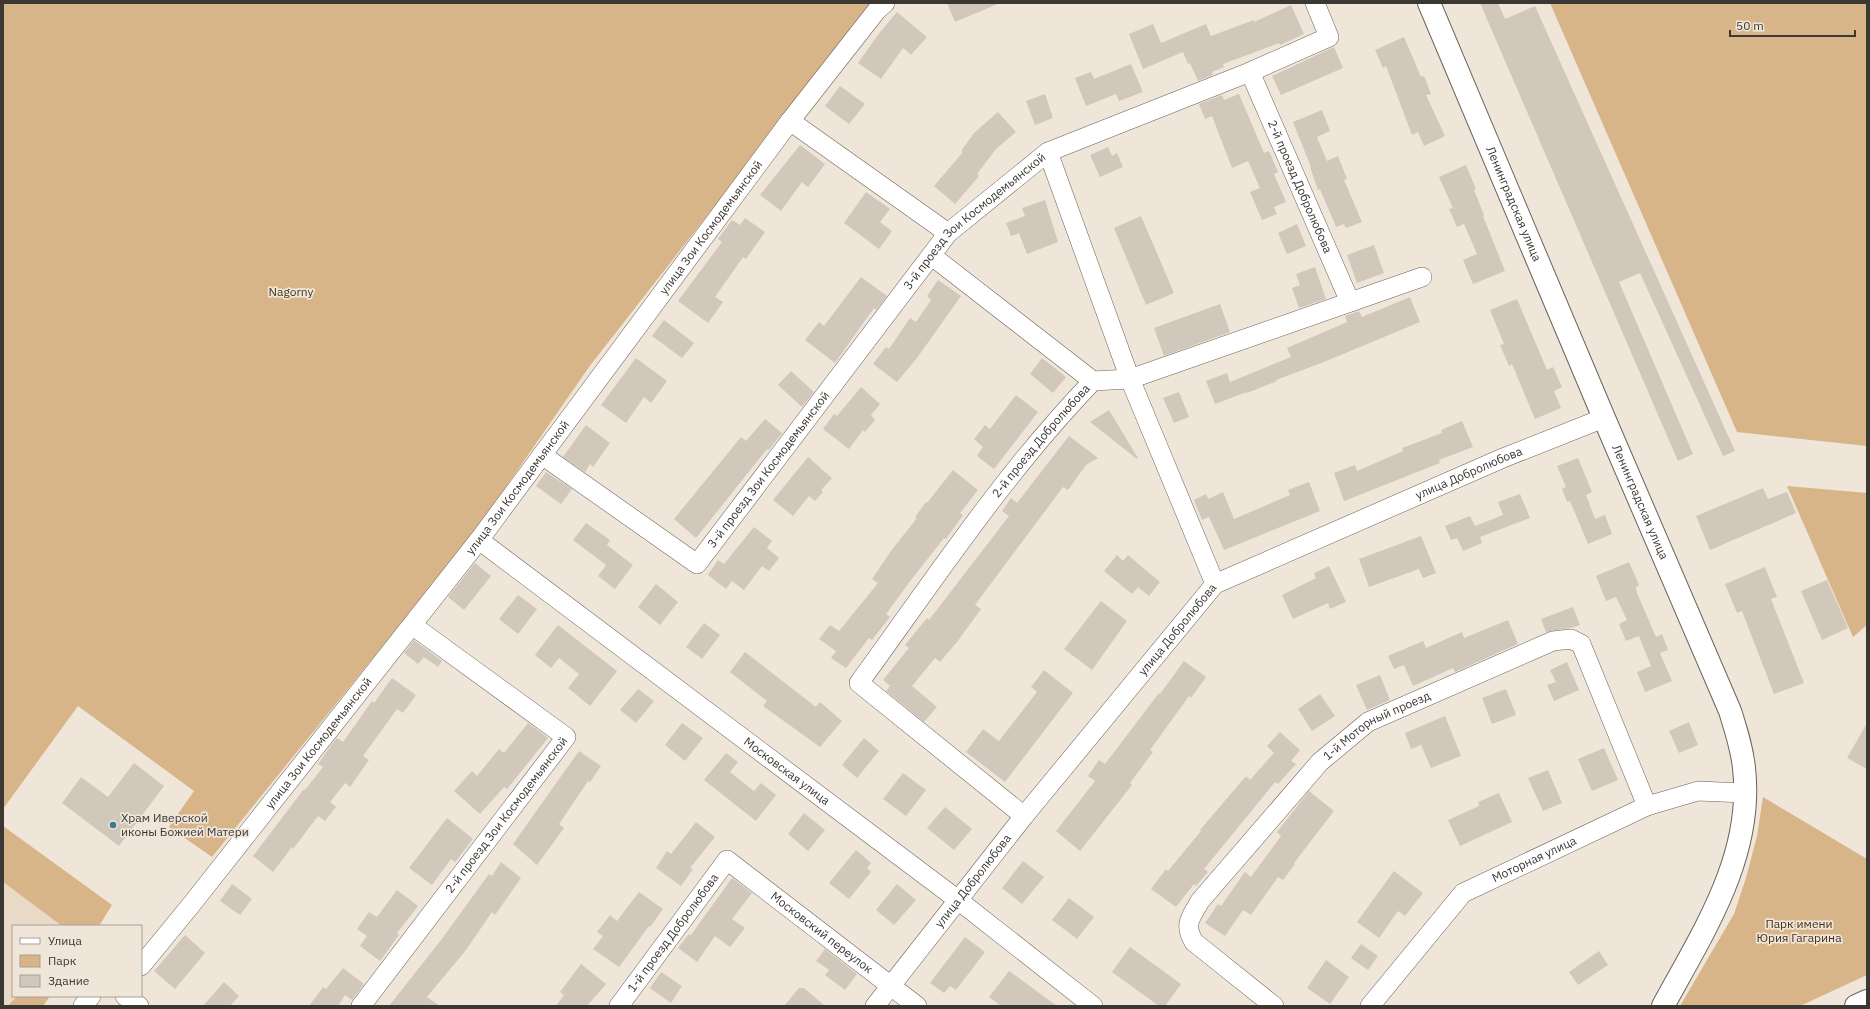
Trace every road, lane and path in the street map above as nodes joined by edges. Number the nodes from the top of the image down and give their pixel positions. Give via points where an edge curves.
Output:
1 (885, 3) edge
2 (1315, 3) edge
3 (1429, 3) edge
4 (1250, 72) junction
5 (790, 121) junction
6 (1048, 152) junction
7 (948, 233) junction
8 (932, 256) junction
9 (1422, 277) dead end
10 (1350, 302) junction
11 (1130, 379) junction
12 (1093, 381) junction
13 (1604, 418) junction
14 (542, 455) junction
15 (478, 540) junction
16 (1215, 584) junction
17 (412, 625) junction
18 (1745, 793) junction
19 (1648, 806) junction
20 (1024, 816) junction
21 (727, 860) joint
22 (958, 900) junction
23 (142, 965) edge
24 (890, 985) junction
25 (90, 997) edge
26 (126, 997) edge
27 (1867, 1001) edge
28 (83, 1006) edge
29 (139, 1006) edge
30 (362, 1006) edge
31 (619, 1006) edge
32 (875, 1006) edge
33 (917, 1006) edge
34 (1092, 1006) edge
35 (1274, 1006) edge
36 (1370, 1006) edge
37 (1663, 1006) edge
38 (1856, 1006) edge

1 - 5 street, улица Зои Космодемьянской via 873,14
2 - 4 street, 3-й проезд Зои Космодемьянской via 1329,37
3 - 13 street, Ленинградская улица
4 - 6 street, 3-й проезд Зои Космодемьянской
4 - 10 street, 2-й проезд Добролюбова
5 - 7 street
5 - 14 street, улица Зои Космодемьянской
6 - 7 street, 3-й проезд Зои Космодемьянской
6 - 11 street
7 - 8 street, 3-й проезд Зои Космодемьянской
8 - 12 street
8 - 14 street, 3-й проезд Зои Космодемьянской via 697,564
9 - 10 street, 2-й проезд Добролюбова
10 - 11 street, 2-й проезд Добролюбова
11 - 12 street, 2-й проезд Добролюбова
11 - 16 street
12 - 20 street, 2-й проезд Добролюбова via 1037,443 975,523 859,683
13 - 16 street, улица Добролюбова via 1503,458
13 - 18 street, Ленинградская улица via 1730,711 1744,768
14 - 15 street, улица Зои Космодемьянской
15 - 17 street, улица Зои Космодемьянской
15 - 22 street, Московская улица
16 - 20 street, улица Добролюбова
17 - 23 street, улица Зои Космодемьянской
17 - 30 street, 2-й проезд Зои Космодемьянской via 566,737
18 - 19 street, Моторная улица via 1698,792
18 - 37 street, Ленинградская улица via 1740,845 1729,879
19 - 35 street, 1-й Моторный проезд via 1581,644 1571,639 1553,641 1368,722 1320,762 1200,901 1188,921 1188,932 1194,942
19 - 36 street, Моторная улица via 1463,893
20 - 22 street, улица Добролюбова
21 - 24 street, Московский переулок
21 - 31 street, 1-й проезд Добролюбова
22 - 24 street, улица Добролюбова
22 - 34 street, Московская улица
24 - 32 street, улица Добролюбова
24 - 33 street, Московский переулок
25 - 28 street
26 - 29 street
27 - 38 street

